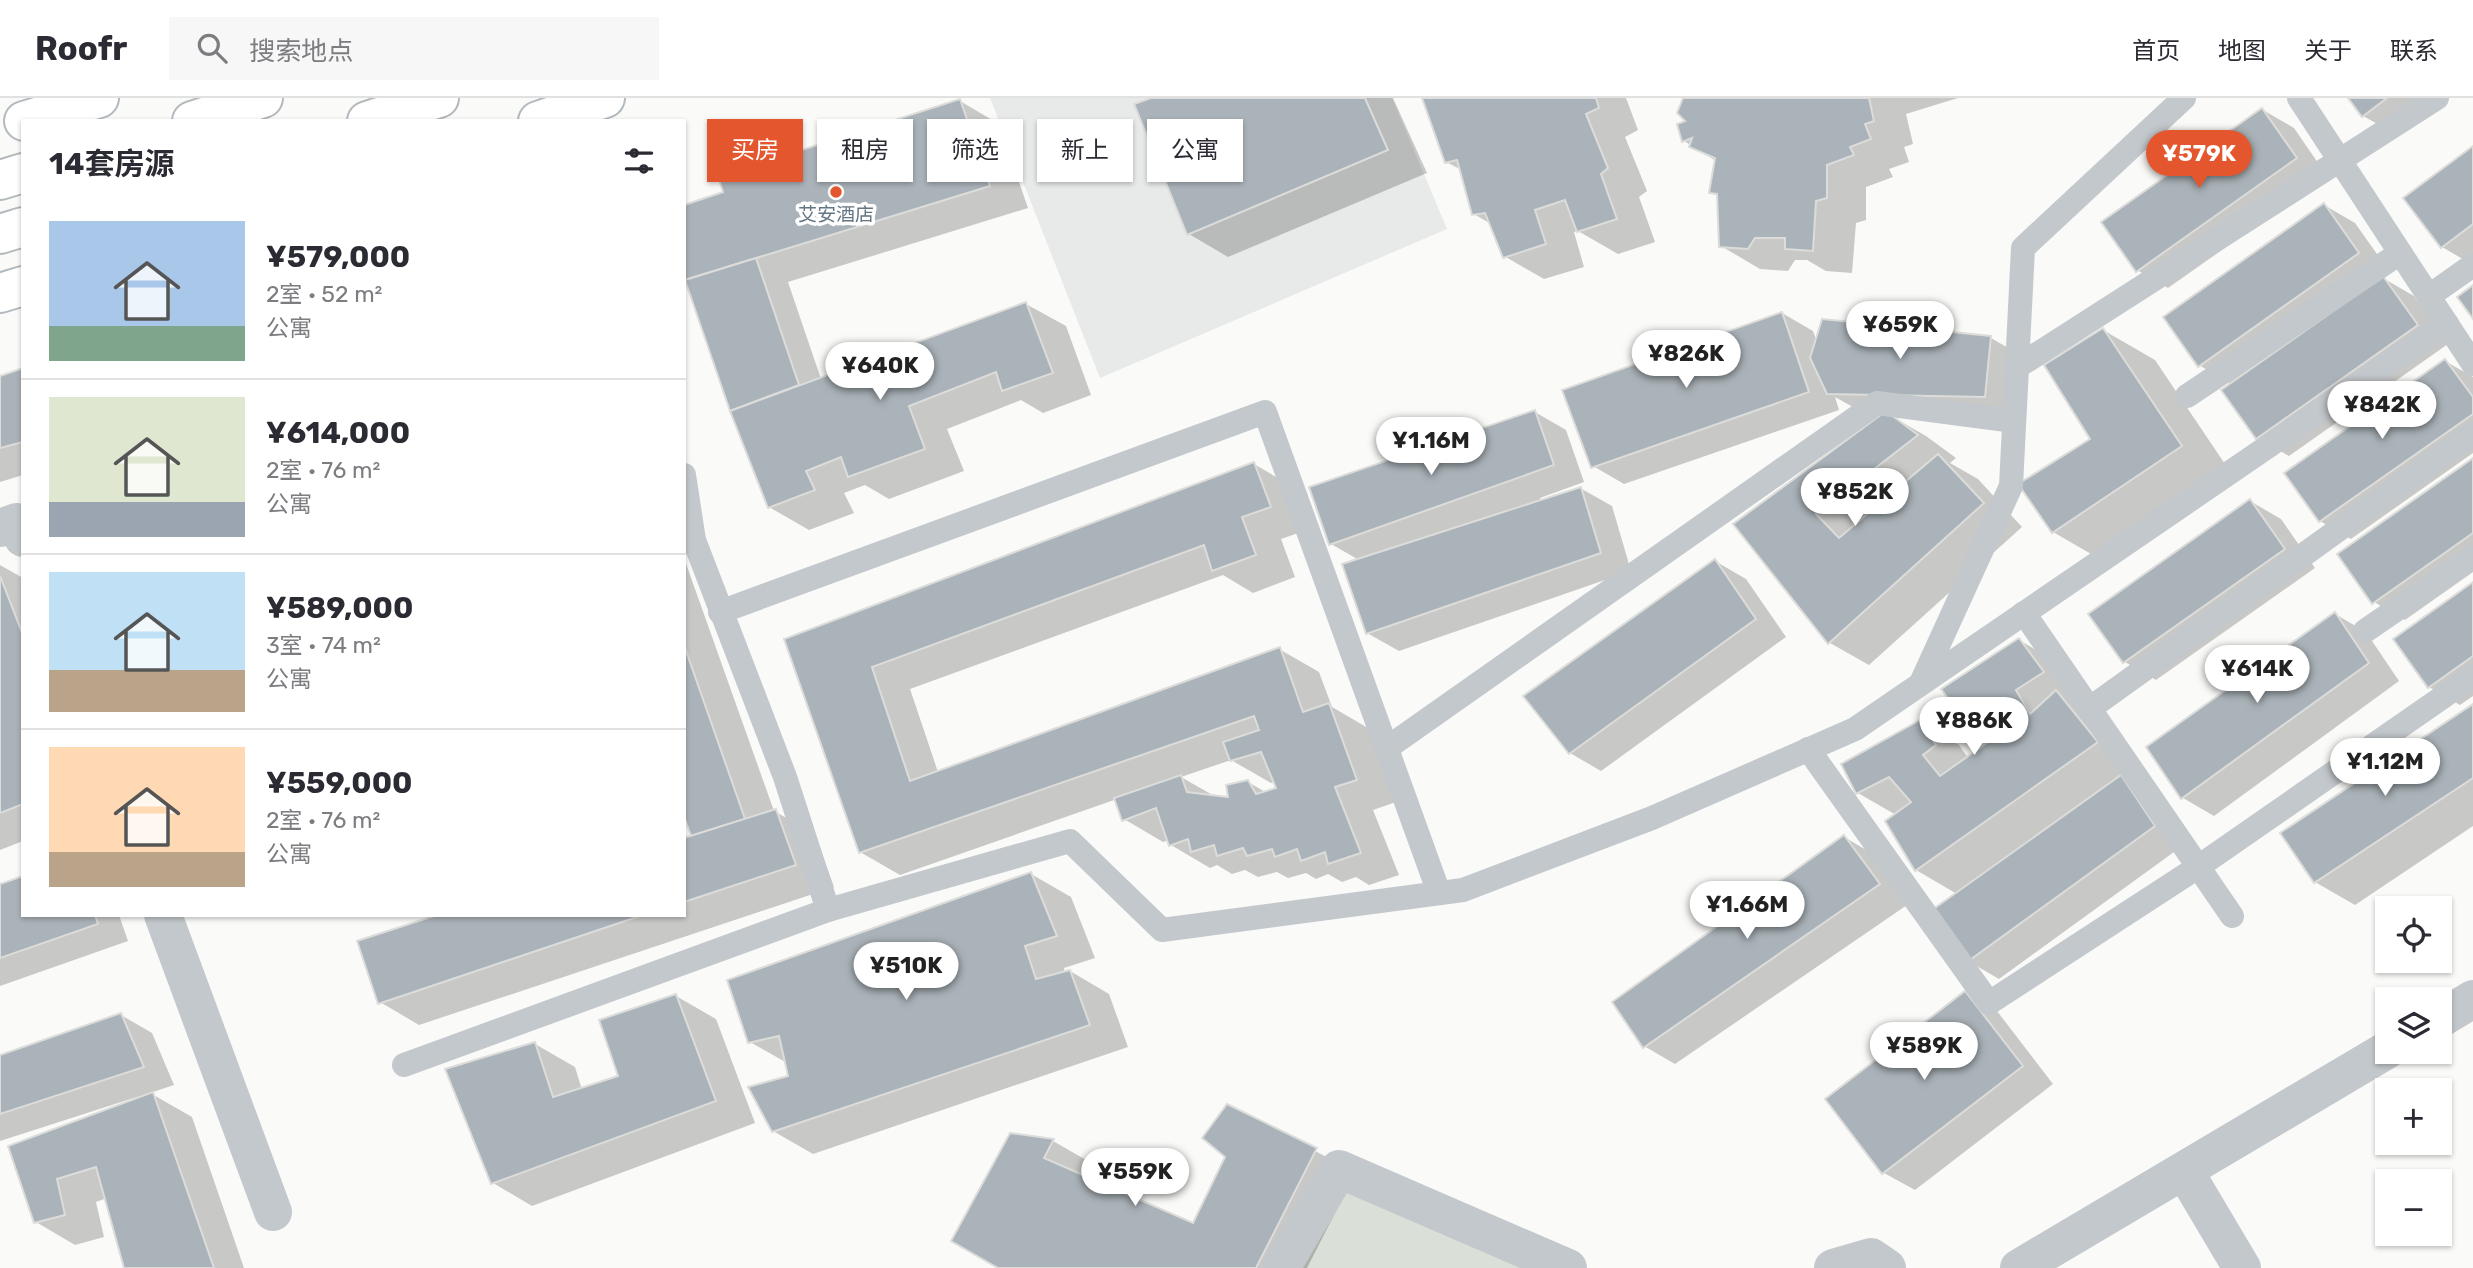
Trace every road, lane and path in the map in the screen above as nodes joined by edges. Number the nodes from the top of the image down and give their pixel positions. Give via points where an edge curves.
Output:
1 (99, 98) edge
2 (263, 98) edge
3 (439, 98) edge
4 (2184, 98) edge
5 (2299, 98) edge
6 (2437, 98) edge
7 (589, 109) edge
8 (30, 119) edge
9 (198, 119) edge
10 (373, 119) edge
11 (546, 119) edge
12 (21, 122) edge
13 (0, 128) edge
14 (2339, 160) junction
15 (21, 174) edge
16 (0, 180) edge
17 (21, 228) edge
18 (0, 234) edge
19 (2400, 253) junction
20 (2473, 265) edge
21 (21, 287) edge
22 (0, 293) edge
23 (2429, 296) junction
24 (2447, 324) junction
25 (2473, 364) edge
26 (2017, 367) junction
27 (2187, 396) dead end
28 (2014, 421) junction
29 (2473, 433) edge
30 (686, 488) edge
31 (0, 528) edge
32 (21, 533) edge
33 (2473, 557) edge
34 (720, 612) junction
35 (2024, 613) junction
36 (2365, 631) dead end
37 (2473, 676) edge
38 (1920, 684) junction
39 (2088, 709) junction
40 (1387, 748) junction
41 (1808, 749) junction
42 (2198, 867) junction
43 (1439, 893) junction
44 (828, 911) junction
45 (2232, 916) dead end
46 (164, 917) edge
47 (2473, 999) edge
48 (2452, 1012) edge
49 (2375, 1057) edge
50 (404, 1065) dead end
51 (2185, 1171) junction
52 (273, 1212) dead end
53 (1281, 1268) edge
54 (1568, 1268) edge
55 (1833, 1268) edge
56 (1887, 1268) edge
57 (2019, 1268) edge
58 (2242, 1268) edge

1 - 8 main road
2 - 9 main road
3 - 10 main road
4 - 26 lane via 2023,247
5 - 14 lane
6 - 14 lane
7 - 11 main road
12 - 13 main road
14 - 19 lane
14 - 26 lane
15 - 16 main road
17 - 18 main road
19 - 23 lane
19 - 27 lane
20 - 23 lane
21 - 22 main road
23 - 24 lane
24 - 25 lane
24 - 35 lane
26 - 28 lane
28 - 38 lane via 2011,486
28 - 40 lane via 1877,403
29 - 39 lane
30 - 34 lane via 694,540
31 - 32 street via 17,522
33 - 36 lane
34 - 40 lane via 1265,412
34 - 44 lane via 785,777
35 - 38 lane
35 - 39 lane
37 - 42 lane
38 - 41 lane via 1855,729
39 - 42 lane
40 - 43 lane
41 - 42 lane via 1989,1003
41 - 43 lane via 1652,818 1463,890
42 - 45 lane
43 - 44 lane via 1162,930 1070,841
44 - 50 lane
46 - 52 street
47 - 48 street
49 - 51 street
51 - 57 street
51 - 58 street
53 - 54 street via 1339,1169
55 - 56 street via 1871,1257

